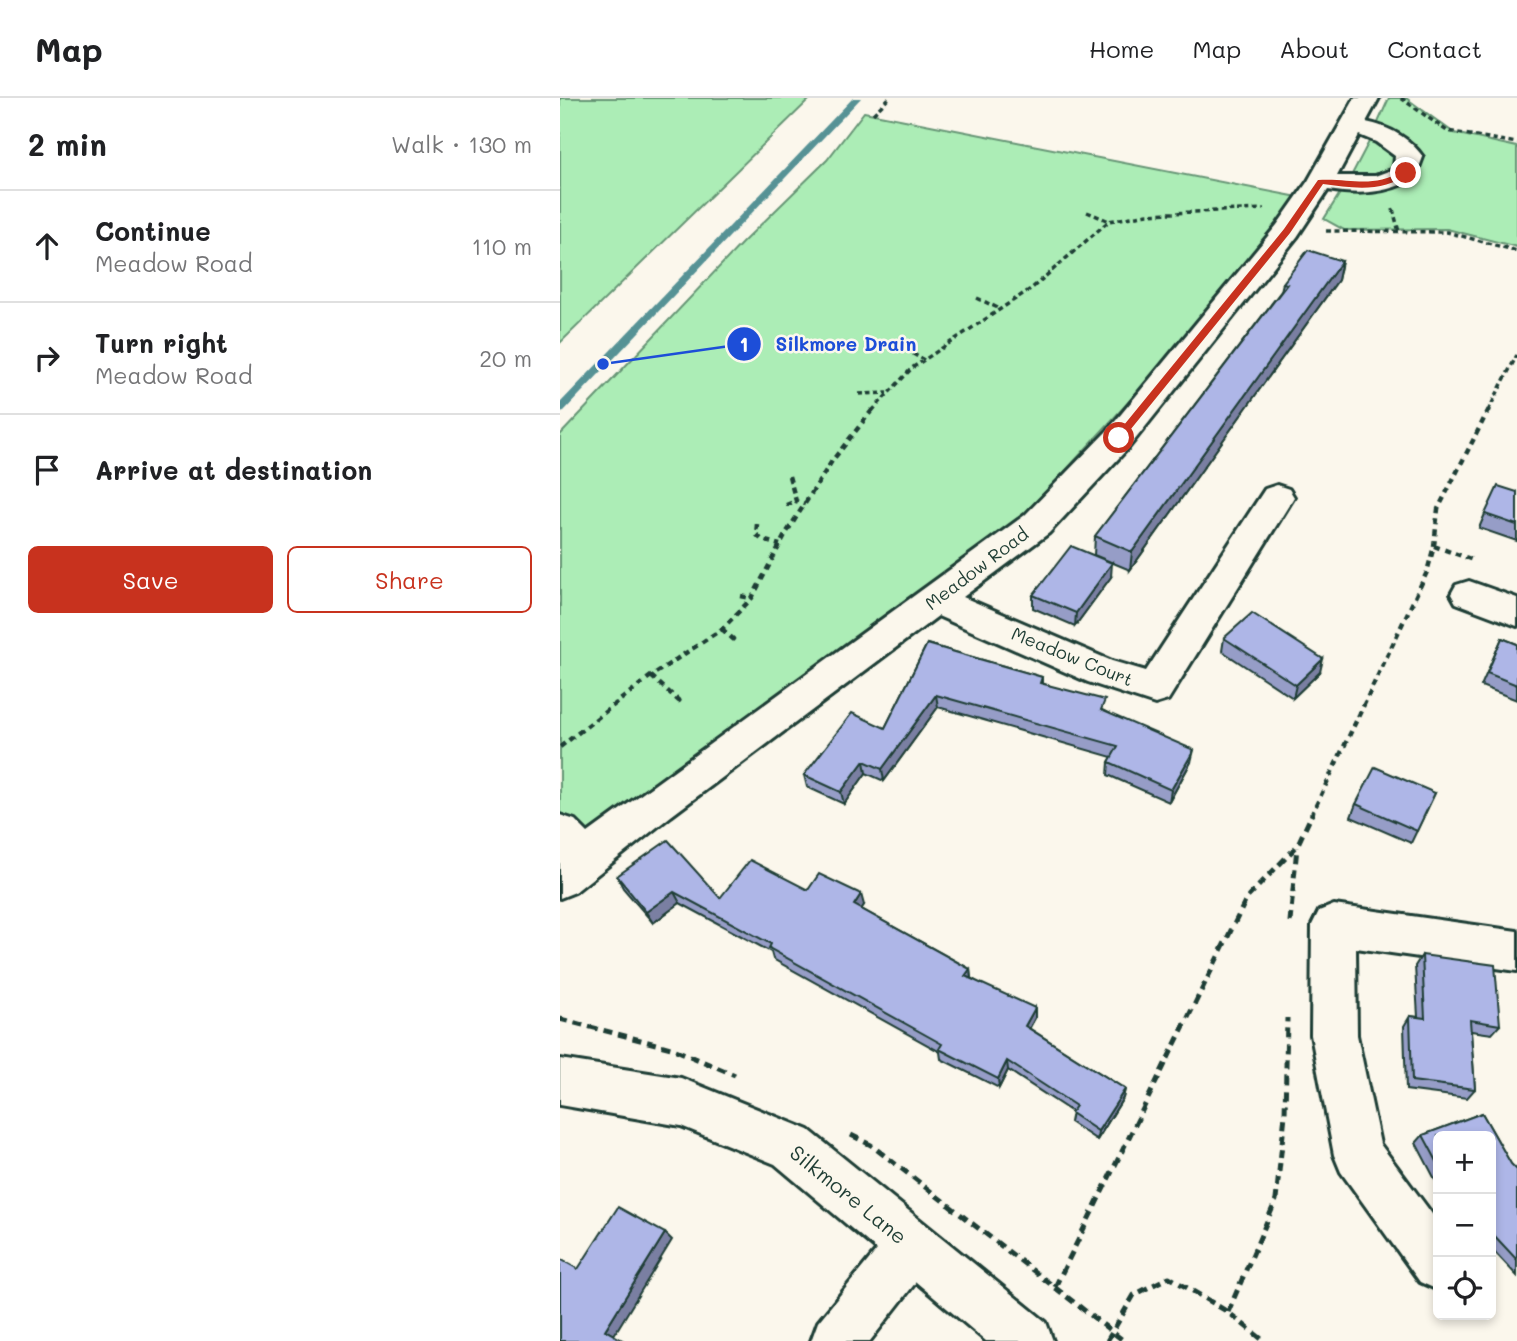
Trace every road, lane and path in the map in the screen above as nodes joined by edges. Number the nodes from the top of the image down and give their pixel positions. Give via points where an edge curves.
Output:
1 (889, 98) edge
2 (1401, 98) edge
3 (1360, 112) edge
4 (873, 114) dead end
5 (1517, 143) edge
6 (1321, 181) junction
7 (1087, 212) dead end
8 (1294, 220) junction
9 (1109, 221) junction
10 (1517, 251) edge
11 (977, 298) dead end
12 (1000, 309) junction
13 (913, 354) dead end
14 (1517, 355) edge
15 (924, 360) junction
16 (1510, 368) junction
17 (1517, 370) edge
18 (888, 393) junction
19 (859, 394) dead end
20 (789, 476) dead end
21 (1278, 498) dead end
22 (796, 501) junction
23 (805, 504) junction
24 (786, 505) dead end
25 (757, 524) dead end
26 (780, 545) junction
27 (1469, 594) dead end
28 (741, 596) dead end
29 (752, 598) junction
30 (936, 600) junction
31 (1517, 612) edge
32 (722, 629) junction
33 (730, 642) dead end
34 (651, 677) junction
35 (682, 698) dead end
36 (560, 747) edge
37 (1297, 846) junction
38 (569, 857) edge
39 (1290, 936) dead end
40 (1517, 951) edge
41 (1288, 1005) dead end
42 (560, 1082) edge
43 (912, 1247) junction
44 (1433, 1257) edge
45 (1055, 1287) dead end
46 (1228, 1312) junction
47 (1112, 1332) junction
48 (837, 1341) edge
49 (1027, 1341) edge
50 (1107, 1341) edge
51 (1124, 1341) edge
52 (1264, 1341) edge

1 - 4 path
2 - 5 path via 1447,131
3 - 6 street, Meadow Road
3 - 6 street, Meadow Road via 1410,157 1406,173 1389,182 1357,186
6 - 8 street, Meadow Road
7 - 9 path
8 - 9 path via 1229,209
8 - 10 path via 1447,232
8 - 30 street, Meadow Road via 1119,438 1037,524
9 - 12 path via 1032,288
11 - 12 path
12 - 15 path
13 - 15 path
14 - 16 path
15 - 18 path
16 - 17 path
16 - 37 path via 1438,509 1427,572
18 - 19 path
18 - 23 path via 832,461
20 - 22 path
21 - 30 street, Meadow Court via 1155,689 1101,672
22 - 23 path
22 - 24 path
23 - 26 path
25 - 26 path via 756,534 762,540
26 - 29 path
27 - 31 street
28 - 29 path
29 - 32 path
30 - 38 street, Meadow Road
32 - 33 path via 733,639
32 - 34 path
34 - 35 path via 678,701
34 - 36 path
37 - 39 path
37 - 45 path via 1247,898
40 - 44 street via 1334,925 1334,1035 1358,1154
41 - 46 path via 1285,1115 1276,1200
42 - 43 street, Silkmore Lane via 681,1102 792,1147
43 - 48 street
43 - 49 street, Silkmore Lane
46 - 47 path via 1169,1277 1134,1296
46 - 52 path
47 - 50 path
47 - 51 path

